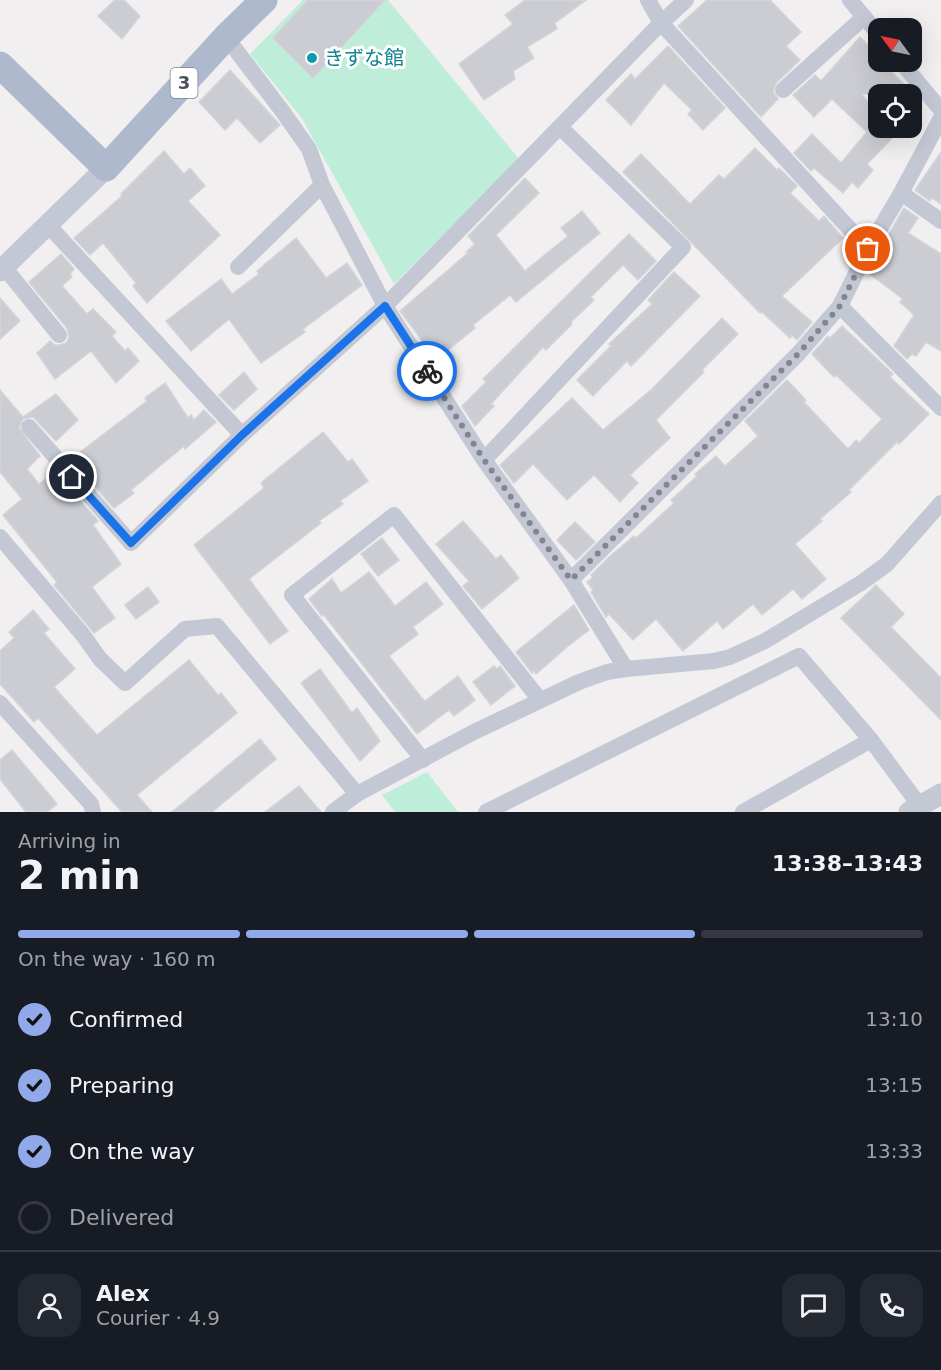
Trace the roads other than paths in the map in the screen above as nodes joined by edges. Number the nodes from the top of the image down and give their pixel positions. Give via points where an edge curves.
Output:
1 (264, 0) edge
2 (648, 0) edge
3 (686, 0) edge
4 (850, 0) edge
5 (864, 17) junction
6 (868, 22) edge
7 (661, 23) junction
8 (225, 37) junction
9 (0, 65) edge
10 (909, 72) edge
11 (783, 90) dead end
12 (941, 110) edge
13 (941, 118) edge
14 (560, 127) junction
15 (106, 168) junction
16 (322, 185) junction
17 (901, 193) junction
18 (941, 221) edge
19 (48, 225) junction
20 (868, 249) junction
21 (238, 267) dead end
22 (2, 269) edge
23 (385, 306) junction
24 (840, 306) junction
25 (59, 334) dead end
26 (941, 408) edge
27 (29, 428) dead end
28 (242, 435) junction
29 (484, 460) junction
30 (941, 503) edge
31 (0, 537) edge
32 (571, 580) junction
33 (626, 669) junction
34 (540, 700) junction
35 (0, 703) edge
36 (871, 740) junction
37 (423, 760) junction
38 (357, 794) junction
39 (941, 794) edge
40 (914, 809) edge
41 (93, 812) edge
42 (333, 812) edge
43 (486, 812) edge
44 (743, 812) edge

1 - 8 main road, 3
2 - 7 street
3 - 7 street
4 - 5 street
5 - 6 street
5 - 11 street
7 - 14 street
7 - 20 street
8 - 15 main road, 3
8 - 16 street via 309,149
9 - 15 main road
10 - 12 street
13 - 17 street
14 - 23 street
14 - 29 street via 683,247
15 - 19 street
16 - 21 street
16 - 23 street
17 - 18 street
17 - 20 street
19 - 22 street
19 - 28 street
20 - 24 street
22 - 25 street
23 - 28 street
23 - 29 street
24 - 26 street
24 - 32 street via 798,354
27 - 28 street via 131,543
29 - 32 street
30 - 33 street via 887,564 765,641 714,661
31 - 38 street via 100,659 125,683 185,629 217,626
32 - 33 street
33 - 34 street via 607,672
34 - 37 street
34 - 37 street via 394,515 292,595
35 - 41 street via 91,804
36 - 40 street
36 - 43 street via 799,656
36 - 44 street
37 - 38 street
38 - 42 street
39 - 40 street

